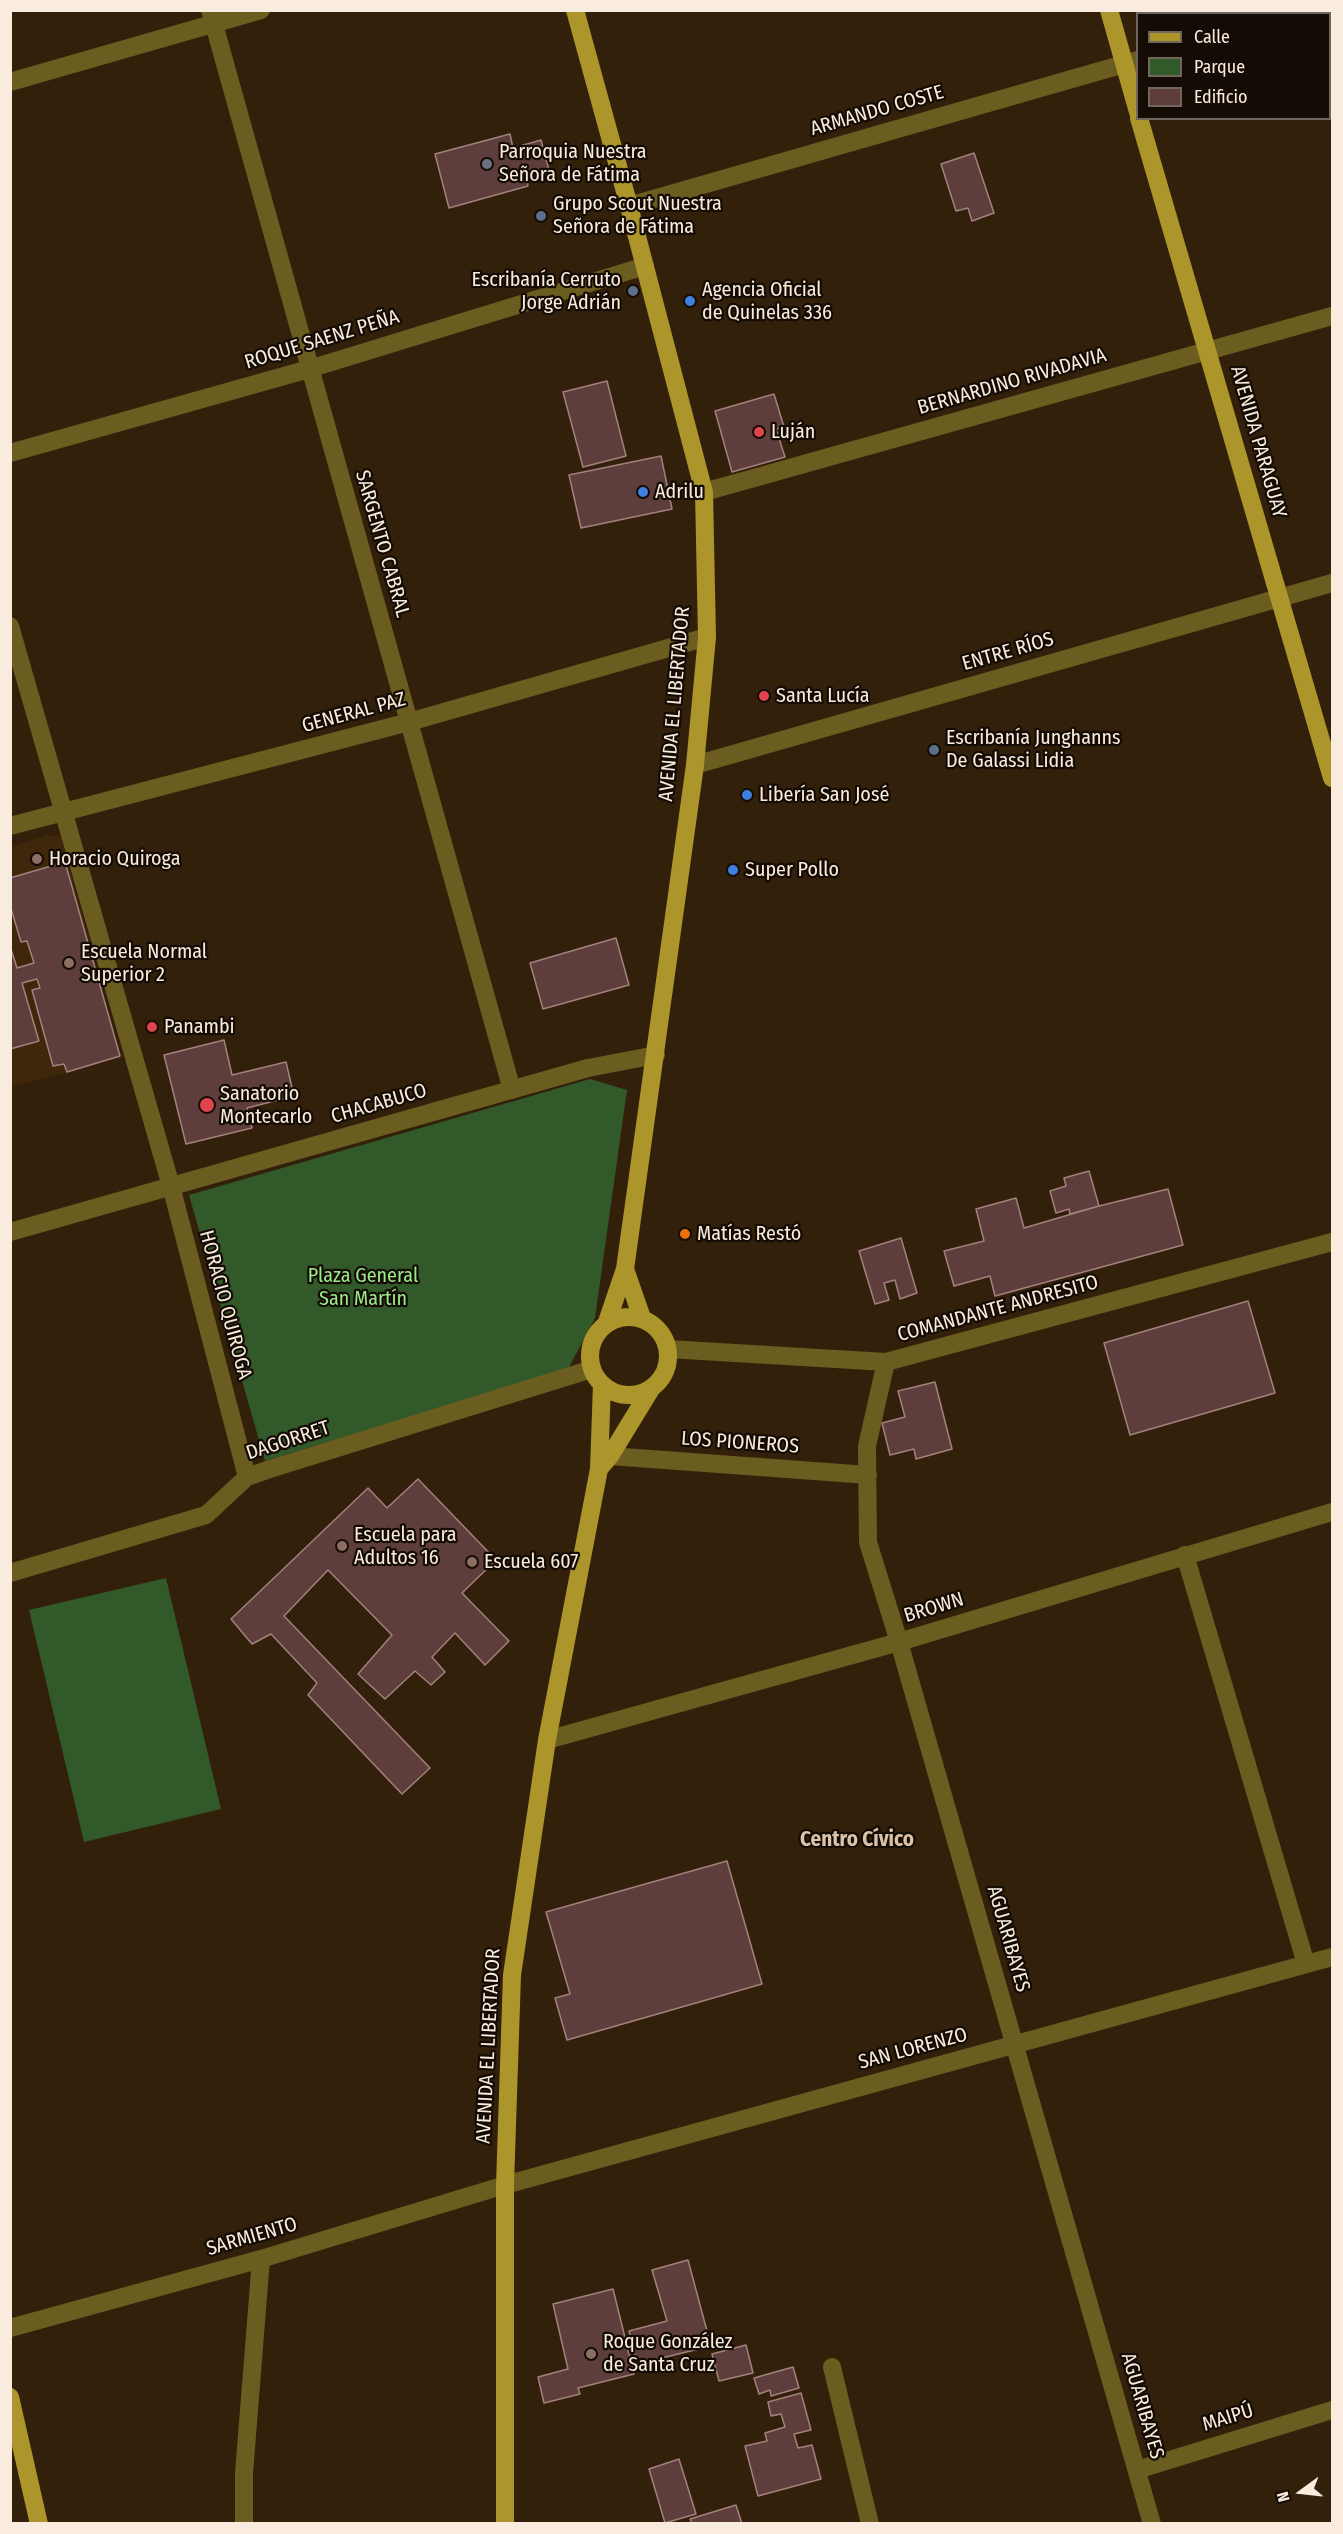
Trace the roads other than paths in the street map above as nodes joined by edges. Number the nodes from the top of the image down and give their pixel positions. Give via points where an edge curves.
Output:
1 (261, 10) edge
2 (574, 10) edge
3 (1109, 10) edge
4 (211, 17) edge
5 (1130, 62) edge
6 (10, 82) edge
7 (1136, 105) edge
8 (1140, 120) edge
9 (629, 206) junction
10 (645, 266) junction
11 (1332, 316) edge
12 (1208, 351) junction
13 (309, 369) junction
14 (10, 453) edge
15 (704, 492) junction
16 (1332, 583) edge
17 (1280, 597) junction
18 (10, 626) edge
19 (707, 637) junction
20 (409, 722) junction
21 (695, 765) junction
22 (1332, 778) edge
23 (64, 811) junction
24 (10, 826) edge
25 (656, 1055) junction
26 (512, 1090) junction
27 (171, 1186) junction
28 (10, 1232) edge
29 (1332, 1242) edge
30 (625, 1269) junction
31 (642, 1318) junction
32 (607, 1322) junction
33 (668, 1349) junction
34 (886, 1362) junction
35 (597, 1377) junction
36 (651, 1389) junction
37 (604, 1462) junction
38 (868, 1475) junction
39 (247, 1477) junction
40 (1332, 1512) edge
41 (1185, 1555) junction
42 (10, 1573) edge
43 (899, 1642) junction
44 (547, 1740) junction
45 (1332, 1957) edge
46 (1306, 1964) junction
47 (1015, 2044) junction
48 (505, 2185) junction
49 (261, 2259) junction
50 (10, 2328) edge
51 (832, 2367) dead end
52 (10, 2397) edge
53 (1332, 2410) edge
54 (1137, 2470) junction
55 (39, 2523) edge
56 (244, 2523) edge
57 (505, 2523) edge
58 (870, 2523) edge
59 (1152, 2523) edge

1 - 4 street
2 - 9 main road, AVENIDA EL LIBERTADOR
3 - 5 main road
4 - 6 street
4 - 13 street, SARGENTO CABRAL
5 - 7 main road
5 - 9 street, ARMANDO COSTE
8 - 12 main road, AVENIDA PARAGUAY
9 - 10 main road, AVENIDA EL LIBERTADOR
10 - 13 street, ROQUE SAENZ PEÑA
10 - 15 main road, AVENIDA EL LIBERTADOR
11 - 12 street, BERNARDINO RIVADAVIA
12 - 15 street, BERNARDINO RIVADAVIA
12 - 17 main road, AVENIDA PARAGUAY
13 - 14 street, ROQUE SAENZ PEÑA
13 - 20 street, SARGENTO CABRAL
15 - 19 main road, AVENIDA EL LIBERTADOR
16 - 17 street, ENTRE RÍOS
17 - 21 street, ENTRE RÍOS
17 - 22 main road, AVENIDA PARAGUAY
18 - 23 street, HORACIO QUIROGA
19 - 20 street, GENERAL PAZ
19 - 21 main road, AVENIDA EL LIBERTADOR
20 - 23 street, GENERAL PAZ
20 - 26 street, SARGENTO CABRAL
21 - 25 main road, AVENIDA EL LIBERTADOR
23 - 24 street, GENERAL PAZ
23 - 27 street, HORACIO QUIROGA
25 - 26 street, CHACABUCO via 588,1068
25 - 30 main road, AVENIDA EL LIBERTADOR
26 - 27 street, CHACABUCO
27 - 28 street, CHACABUCO
27 - 39 street, HORACIO QUIROGA
29 - 34 street, COMANDANTE ANDRESITO
30 - 31 main road, AVENIDA EL LIBERTADOR
30 - 32 main road, AVENIDA EL LIBERTADOR
31 - 32 main road via 624,1316
31 - 33 main road via 657,1327
32 - 35 main road via 595,1335 590,1352
33 - 34 street, COMANDANTE ANDRESITO
33 - 36 main road via 663,1376
34 - 38 street, AGUARIBAYES via 867,1446
35 - 36 main road via 617,1394 634,1395
35 - 37 main road, AVENIDA EL LIBERTADOR
35 - 39 street, DAGORRET
36 - 37 main road, AVENIDA EL LIBERTADOR
37 - 38 street, LOS PIONEROS
37 - 44 main road, AVENIDA EL LIBERTADOR
38 - 43 street, AGUARIBAYES via 868,1542
39 - 42 street, DAGORRET via 206,1515
40 - 41 street, BROWN
41 - 43 street, BROWN
41 - 46 street
43 - 44 street, BROWN
43 - 47 street, AGUARIBAYES
44 - 48 main road, AVENIDA EL LIBERTADOR via 512,1975
45 - 46 street, SAN LORENZO
46 - 47 street, SAN LORENZO
47 - 48 street, SAN LORENZO
47 - 54 street, AGUARIBAYES
48 - 49 street, SARMIENTO
48 - 57 main road, AVENIDA EL LIBERTADOR
49 - 50 street, SARMIENTO
49 - 56 street via 244,2473
51 - 58 street
52 - 55 main road
53 - 54 street, MAIPÚ
54 - 59 street, AGUARIBAYES

